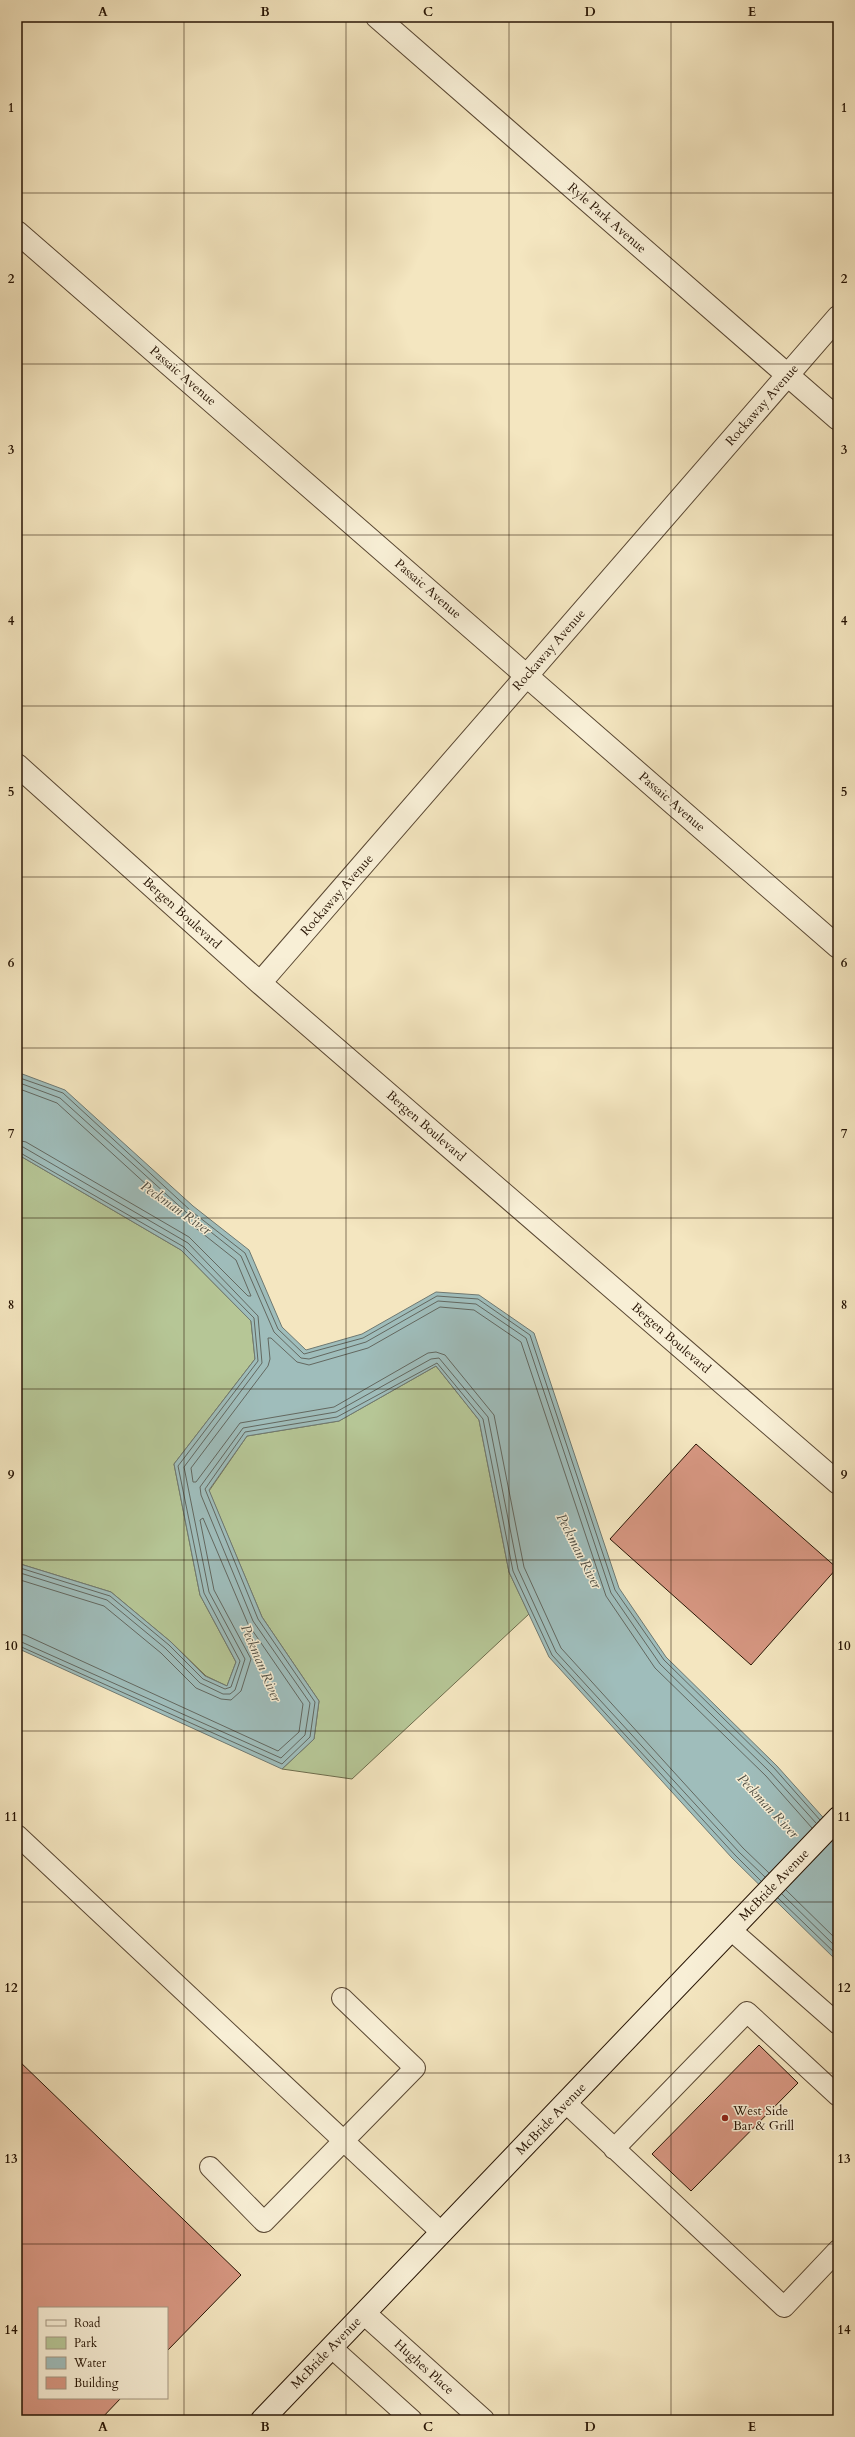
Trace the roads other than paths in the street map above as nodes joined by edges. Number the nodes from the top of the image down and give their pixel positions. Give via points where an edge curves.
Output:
1 (376, 17) edge
2 (17, 232) edge
3 (838, 317) edge
4 (788, 375) junction
5 (838, 419) edge
6 (527, 676) junction
7 (17, 765) edge
8 (838, 947) edge
9 (260, 983) junction
10 (838, 1483) edge
11 (838, 1818) edge
12 (17, 1836) edge
13 (731, 1930) junction
14 (342, 1998) dead end
15 (838, 2024) edge
16 (838, 2096) edge
17 (566, 2103) junction
18 (344, 2142) junction
19 (614, 2149) junction
20 (210, 2166) dead end
21 (442, 2233) junction
22 (838, 2250) edge
23 (365, 2314) junction
24 (332, 2348) junction
25 (262, 2420) edge
26 (412, 2420) edge
27 (483, 2420) edge

1 - 4 street, Ryle Park Avenue
2 - 6 street, Passaic Avenue
3 - 4 street, Rockaway Avenue
4 - 5 street, Ryle Park Avenue
4 - 6 street, Rockaway Avenue
6 - 8 street, Passaic Avenue
6 - 9 street, Rockaway Avenue
7 - 9 street, Bergen Boulevard
9 - 10 street, Bergen Boulevard
11 - 13 street, McBride Avenue
12 - 18 lane
13 - 15 lane
13 - 17 street, McBride Avenue
14 - 18 lane via 414,2068
16 - 19 lane via 747,2012
17 - 19 lane
17 - 21 street, McBride Avenue
18 - 20 lane via 264,2222
18 - 21 lane
19 - 22 lane via 784,2307
21 - 23 street, McBride Avenue
23 - 24 street, McBride Avenue
23 - 27 street, Hughes Place
24 - 25 street, McBride Avenue
24 - 26 lane

